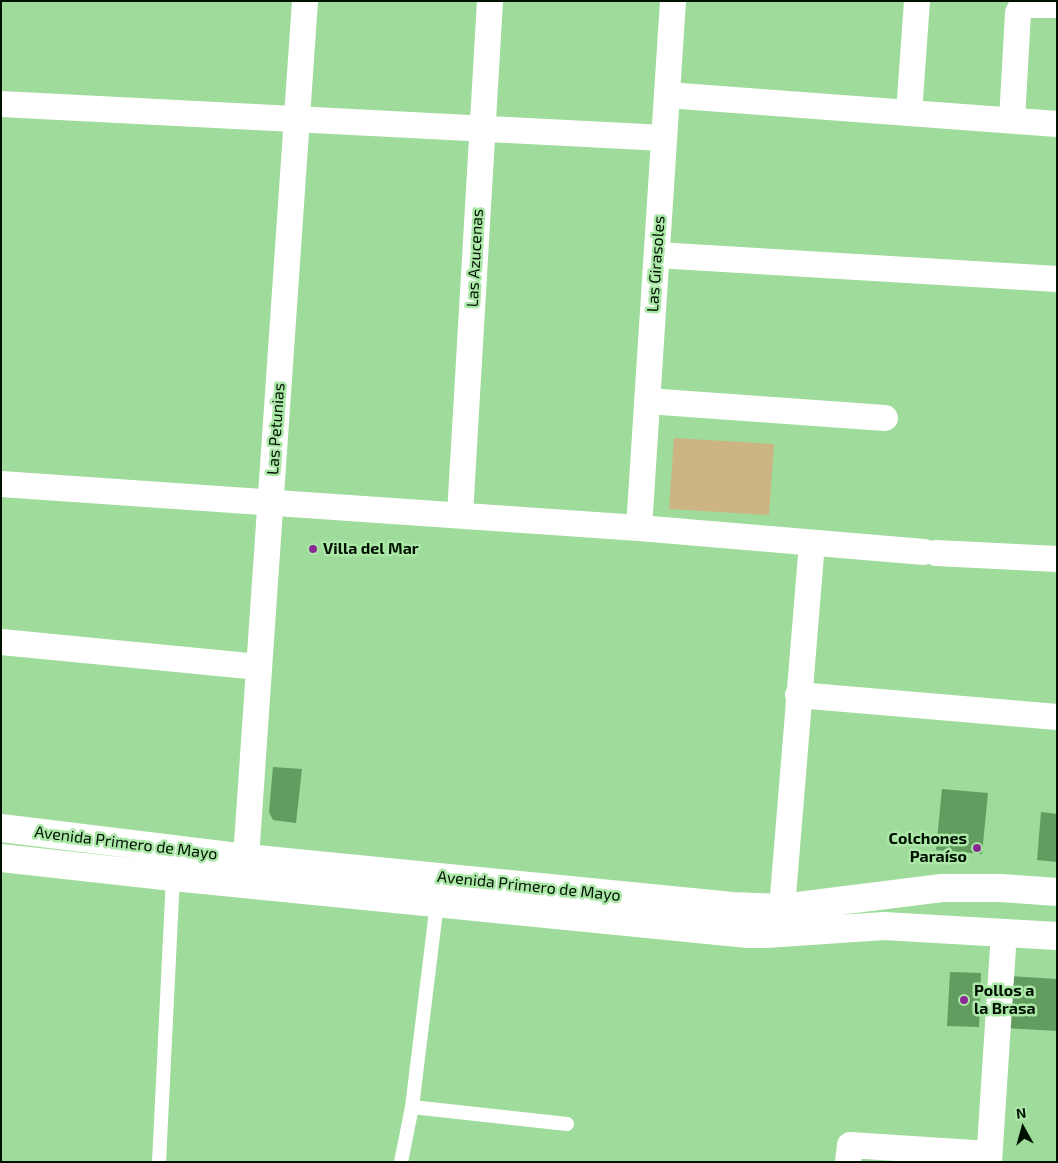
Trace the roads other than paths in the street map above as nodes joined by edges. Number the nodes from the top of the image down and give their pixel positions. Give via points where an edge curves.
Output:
1 (305, 1) edge
2 (490, 1) edge
3 (673, 1) edge
4 (917, 1) edge
5 (1057, 5) edge
6 (668, 95) junction
7 (1, 104) edge
8 (910, 113) junction
9 (297, 118) junction
10 (1012, 120) junction
11 (1057, 124) edge
12 (483, 128) junction
13 (664, 138) junction
14 (657, 255) junction
15 (1057, 279) edge
16 (647, 401) junction
17 (885, 418) dead end
18 (1, 484) edge
19 (271, 502) junction
20 (460, 515) junction
21 (639, 528) junction
22 (812, 542) junction
23 (1057, 560) edge
24 (1, 642) edge
25 (259, 668) junction
26 (798, 695) junction
27 (1057, 717) edge
28 (1, 828) edge
29 (1, 858) edge
30 (246, 858) junction
31 (173, 877) junction
32 (1057, 892) edge
33 (437, 904) junction
34 (782, 908) junction
35 (1004, 932) junction
36 (1057, 936) edge
37 (412, 1107) junction
38 (567, 1124) dead end
39 (989, 1158) edge
40 (158, 1162) edge
41 (401, 1162) edge
42 (848, 1162) edge

1 - 9 street, Las Petunias
2 - 12 street, Las Azucenas
3 - 6 street, Las Girasoles
4 - 8 street
5 - 10 street via 1026,5 1018,13
6 - 8 street
6 - 13 street, Las Girasoles
7 - 9 street
8 - 10 street
9 - 12 street
9 - 19 street, Las Petunias
10 - 11 street
12 - 13 street
12 - 20 street, Las Azucenas
13 - 14 street, Las Girasoles
14 - 15 street
14 - 16 street, Las Girasoles
16 - 17 street
16 - 21 street, Las Girasoles
18 - 19 street
19 - 20 street
19 - 25 street, Las Petunias
20 - 21 street
21 - 22 street
22 - 23 street
22 - 26 street
24 - 25 street
25 - 30 street, Las Petunias
26 - 27 street
26 - 34 street
28 - 30 street, Avenida Primero de Mayo
29 - 31 street, Avenida Primero de Mayo
30 - 34 street, Avenida Primero de Mayo via 732,906
31 - 33 street, Avenida Primero de Mayo
31 - 40 lane
32 - 34 street, Avenida Primero de Mayo via 942,888
33 - 35 street, Avenida Primero de Mayo via 748,934 884,926
33 - 37 lane
35 - 36 street, Avenida Primero de Mayo
35 - 39 street
37 - 38 lane
37 - 41 lane
39 - 42 street via 850,1145

